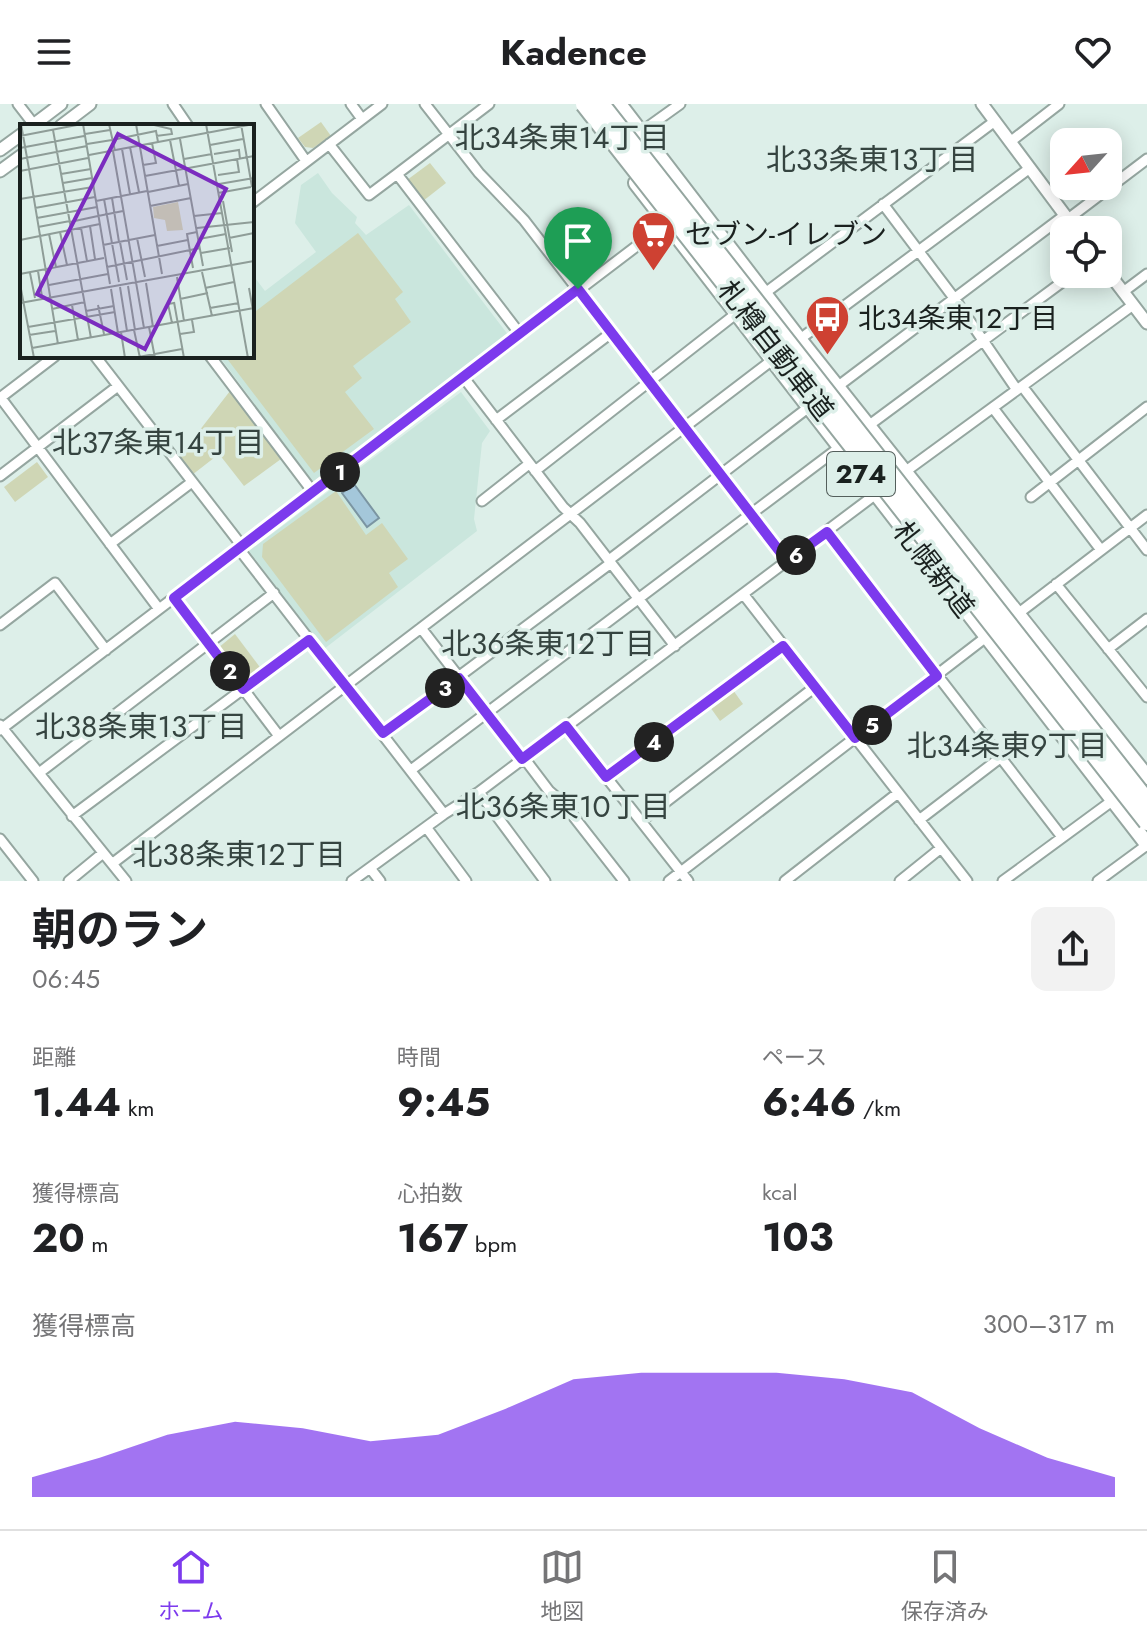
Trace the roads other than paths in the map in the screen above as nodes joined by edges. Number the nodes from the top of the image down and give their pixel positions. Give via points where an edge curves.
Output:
1 (18, 104) edge
2 (61, 104) edge
3 (90, 104) edge
4 (173, 104) edge
5 (266, 104) edge
6 (351, 104) edge
7 (382, 104) edge
8 (425, 104) edge
9 (489, 104) edge
10 (575, 104) edge
11 (584, 104) edge
12 (601, 104) edge
13 (619, 104) edge
14 (680, 104) edge
15 (982, 104) edge
16 (1059, 104) edge
17 (362, 119) junction
18 (995, 121) junction
19 (33, 124) edge
20 (36, 124) edge
21 (64, 124) edge
22 (187, 124) edge
23 (641, 132) junction
24 (20, 135) edge
25 (448, 136) junction
26 (1010, 142) junction
27 (329, 144) junction
28 (0, 150) edge
29 (20, 156) edge
30 (1147, 159) edge
31 (306, 161) junction
32 (1030, 168) junction
33 (0, 171) edge
34 (397, 174) junction
35 (254, 201) edge
36 (883, 204) junction
37 (1066, 216) edge
38 (1068, 216) edge
39 (667, 223) junction
40 (1050, 229) edge
41 (919, 251) junction
42 (1147, 274) edge
43 (1054, 288) edge
44 (1120, 288) edge
45 (578, 289) junction
46 (1123, 292) junction
47 (765, 293) junction
48 (954, 298) junction
49 (1133, 305) junction
50 (737, 313) junction
51 (1147, 323) edge
52 (611, 333) junction
53 (520, 334) junction
54 (799, 339) junction
55 (982, 342) junction
56 (52, 358) edge
57 (97, 358) edge
58 (212, 358) edge
59 (773, 360) junction
60 (464, 378) junction
61 (649, 382) junction
62 (118, 386) junction
63 (837, 387) junction
64 (1019, 388) junction
65 (0, 397) edge
66 (809, 407) junction
67 (1147, 407) edge
68 (993, 408) junction
69 (496, 420) junction
70 (868, 426) junction
71 (684, 427) junction
72 (38, 447) junction
73 (840, 447) junction
74 (1078, 458) junction
75 (532, 467) junction
76 (906, 471) junction
77 (720, 474) junction
78 (0, 476) edge
79 (192, 482) junction
80 (1049, 483) junction
81 (313, 492) junction
82 (876, 494) junction
83 (1031, 497) dead end
84 (482, 501) dead end
85 (570, 514) junction
86 (751, 514) junction
87 (1147, 515) edge
88 (1130, 528) junction
89 (827, 532) junction
90 (110, 544) junction
91 (241, 548) junction
92 (1101, 550) junction
93 (1147, 550) edge
94 (787, 561) junction
95 (610, 562) junction
96 (1056, 584) junction
97 (274, 593) junction
98 (744, 595) junction
99 (174, 598) junction
100 (639, 598) junction
101 (159, 609) junction
102 (1019, 613) junction
103 (1147, 619) edge
104 (0, 625) edge
105 (421, 628) junction
106 (987, 636) junction
107 (309, 640) junction
108 (209, 644) junction
109 (675, 646) junction
110 (783, 646) junction
111 (1108, 649) junction
112 (106, 650) junction
113 (937, 676) junction
114 (459, 678) junction
115 (345, 686) junction
116 (815, 687) junction
117 (243, 689) junction
118 (1147, 697) edge
119 (486, 714) junction
120 (566, 726) junction
121 (1, 728) edge
122 (383, 733) junction
123 (279, 736) junction
124 (855, 738) junction
125 (1000, 758) junction
126 (523, 759) junction
127 (411, 770) junction
128 (39, 773) junction
129 (606, 777) junction
130 (1147, 778) edge
131 (479, 792) junction
132 (898, 793) junction
133 (1113, 800) junction
134 (1147, 801) edge
135 (444, 814) junction
136 (72, 816) junction
137 (919, 820) junction
138 (641, 821) junction
139 (1147, 822) edge
140 (426, 827) junction
141 (1062, 837) junction
142 (0, 839) edge
143 (1147, 844) edge
144 (941, 848) junction
145 (103, 853) junction
146 (113, 863) junction
147 (370, 868) junction
148 (681, 872) junction
149 (33, 881) edge
150 (69, 881) edge
151 (126, 881) edge
152 (352, 881) edge
153 (380, 881) edge
154 (466, 881) edge
155 (545, 881) edge
156 (624, 881) edge
157 (669, 881) edge
158 (688, 881) edge
159 (785, 881) edge
160 (900, 881) edge
161 (967, 881) edge
162 (1003, 881) edge
163 (1098, 881) edge

1 - 19 street
2 - 20 street
3 - 21 street
4 - 22 street
5 - 31 street
6 - 17 street
7 - 17 street
8 - 25 street
9 - 25 street
10 - 39 highway, 札幌新道 / 274
11 - 139 highway, 札樽自動車道, bridge
12 - 134 highway, 札樽自動車道, bridge
13 - 23 highway, 札幌新道 / 274
14 - 23 street
15 - 18 street
16 - 26 street
17 - 27 street
18 - 26 street
18 - 36 street
23 - 47 highway, 札幌新道 / 274
24 - 28 street
25 - 34 street
25 - 45 street
26 - 32 street
27 - 31 street
27 - 34 street via 369,195
29 - 33 street
30 - 38 street
31 - 35 street
32 - 37 street
32 - 41 street
34 - 53 street
36 - 41 street
36 - 47 street
39 - 45 street
39 - 50 highway, 札幌新道 / 274
40 - 48 street
41 - 48 street
41 - 54 street
42 - 46 street
43 - 55 street
44 - 46 street
45 - 52 street
45 - 53 street
46 - 49 street
47 - 54 highway, 札幌新道 / 274
48 - 55 street
48 - 63 street
49 - 51 street
49 - 64 street
50 - 59 highway, 札幌新道 / 274
50 - 61 street
52 - 61 street
52 - 69 street
53 - 60 street
54 - 59 street
54 - 63 highway, 札幌新道 / 274
55 - 64 street
55 - 70 street
56 - 65 street
57 - 62 street
58 - 81 street
59 - 66 highway, 札幌新道 / 274
59 - 71 street
60 - 69 street
60 - 81 street
61 - 71 street
61 - 75 street
62 - 72 street
62 - 79 street
63 - 70 highway, 札幌新道 / 274
64 - 68 street
64 - 74 street
65 - 72 street
66 - 73 highway, 札幌新道 / 274
66 - 77 street
67 - 74 street
68 - 76 street
68 - 80 street
69 - 75 street
70 - 76 highway, 札幌新道 / 274
71 - 77 street
71 - 85 street
72 - 78 street
72 - 90 street
73 - 82 highway, 札幌新道 / 274
73 - 86 street
74 - 80 street
74 - 88 street
75 - 84 street
75 - 85 street
76 - 102 highway, 札幌新道 / 274
77 - 86 street
77 - 95 street
79 - 90 street
79 - 91 street
80 - 83 street
80 - 92 street
81 - 91 street
82 - 89 street
82 - 106 highway, 札幌新道 / 274
85 - 95 street
85 - 105 street
86 - 94 street
86 - 100 street
87 - 88 street
88 - 92 street
88 - 93 street
89 - 94 street
89 - 113 street
90 - 101 street
91 - 97 street
91 - 99 street
92 - 96 street
94 - 98 street
95 - 100 street
95 - 114 street
96 - 102 street
96 - 111 street
97 - 107 street
97 - 108 street
98 - 109 street
98 - 110 street
99 - 101 street
99 - 108 street
100 - 109 street
100 - 119 street
101 - 112 street
102 - 106 street
102 - 130 highway, 札幌新道 / 274
103 - 111 street
104 - 112 street via 55,583
105 - 114 street
105 - 115 street
106 - 113 street
106 - 133 highway, 札幌新道 / 274
107 - 115 street
107 - 117 street
108 - 117 street
108 - 128 street
109 - 120 street
110 - 116 street
110 - 129 street
111 - 118 street
112 - 121 street
113 - 124 street
113 - 125 street
114 - 119 street
114 - 122 street
115 - 122 street
115 - 123 street
116 - 124 street
116 - 138 street
117 - 123 street
117 - 136 street
119 - 126 street
119 - 127 street
120 - 126 street
120 - 129 street
121 - 128 street
122 - 127 street
123 - 146 street
124 - 132 street
124 - 148 street
125 - 137 street
125 - 141 street
126 - 131 street
126 - 156 street
127 - 135 street
128 - 136 street
129 - 138 street
130 - 133 street
131 - 135 street
131 - 155 street
132 - 137 street
132 - 159 street
133 - 141 street
133 - 143 highway, 札幌新道 / 274
135 - 140 street
136 - 145 street
137 - 144 street
138 - 148 street
140 - 147 street
140 - 154 street
141 - 162 street
142 - 149 street
143 - 163 street
144 - 160 street
144 - 161 street
145 - 146 street
145 - 150 street
146 - 151 street
147 - 152 street
147 - 153 street
148 - 157 street
148 - 158 street

